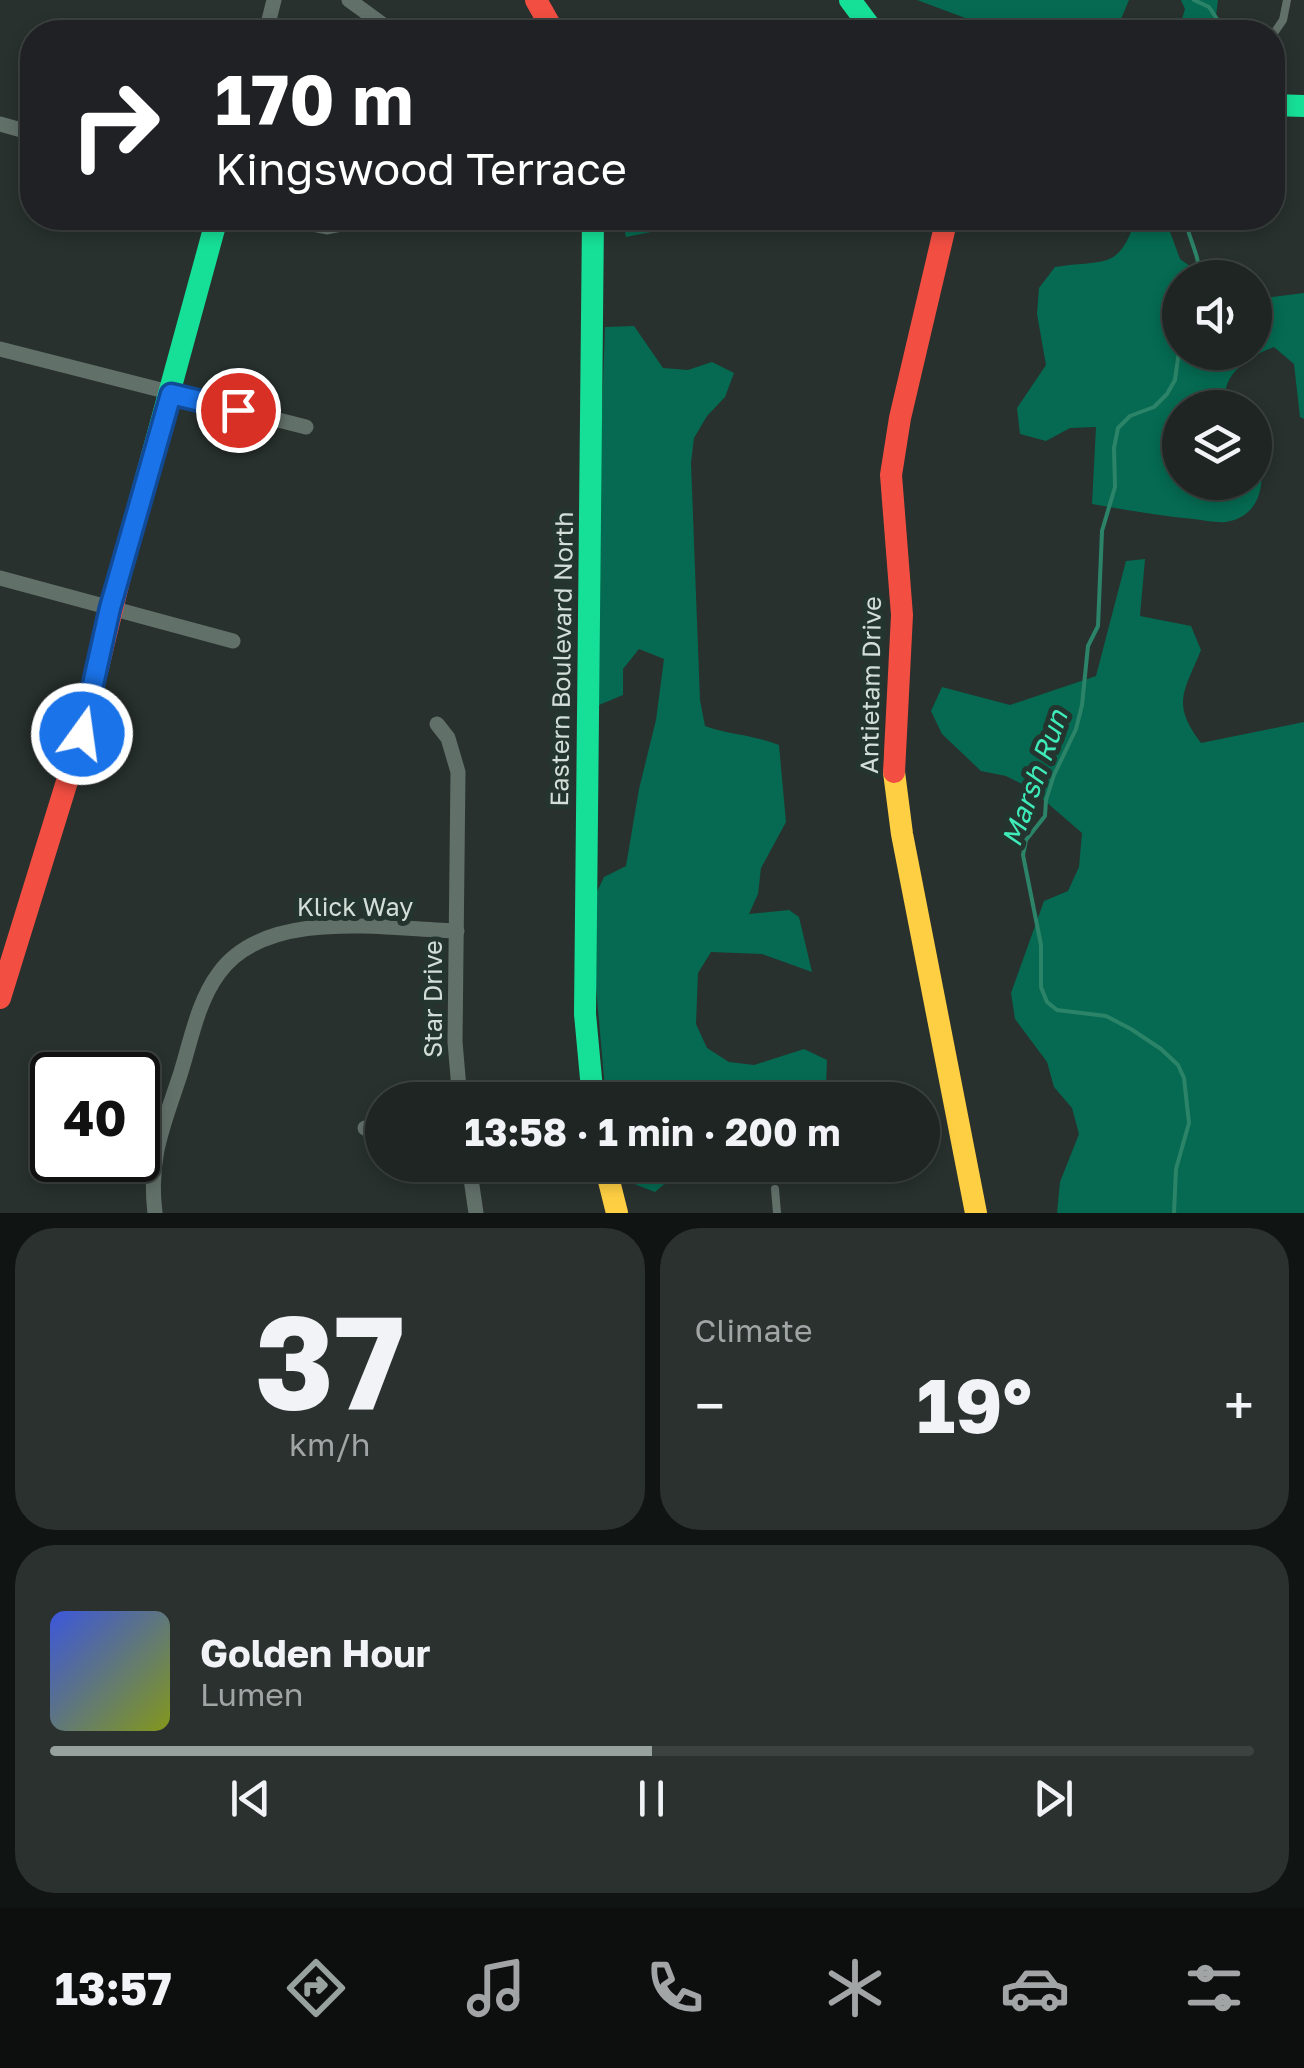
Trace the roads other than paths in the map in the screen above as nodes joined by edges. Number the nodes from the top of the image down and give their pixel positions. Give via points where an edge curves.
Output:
1 (349, 0) edge
2 (376, 20) edge
3 (214, 230) edge
4 (593, 230) edge
5 (944, 230) edge
6 (0, 349) edge
7 (171, 394) junction
8 (306, 428) dead end
9 (0, 578) edge
10 (110, 608) junction
11 (234, 640) dead end
12 (438, 724) dead end
13 (457, 931) junction
14 (0, 998) edge
15 (458, 1082) edge
16 (591, 1082) edge
17 (471, 1182) edge
18 (609, 1182) edge
19 (775, 1188) dead end
20 (154, 1213) edge
21 (476, 1213) edge
22 (617, 1213) edge
23 (776, 1213) edge
24 (976, 1213) edge

1 - 2 street
3 - 7 street
4 - 16 street, Eastern Boulevard North via 585,1014
5 - 24 street, Antietam Drive via 891,475 902,615 892,761
6 - 7 street
7 - 8 street
7 - 10 street
9 - 10 street
10 - 11 street
10 - 14 street via 82,734
12 - 13 street, Star Drive via 458,772
13 - 15 street, Star Drive
13 - 20 street, Klick Way via 312,927 271,936 238,953 203,1002 158,1142
17 - 21 street
18 - 22 street
19 - 23 lane

